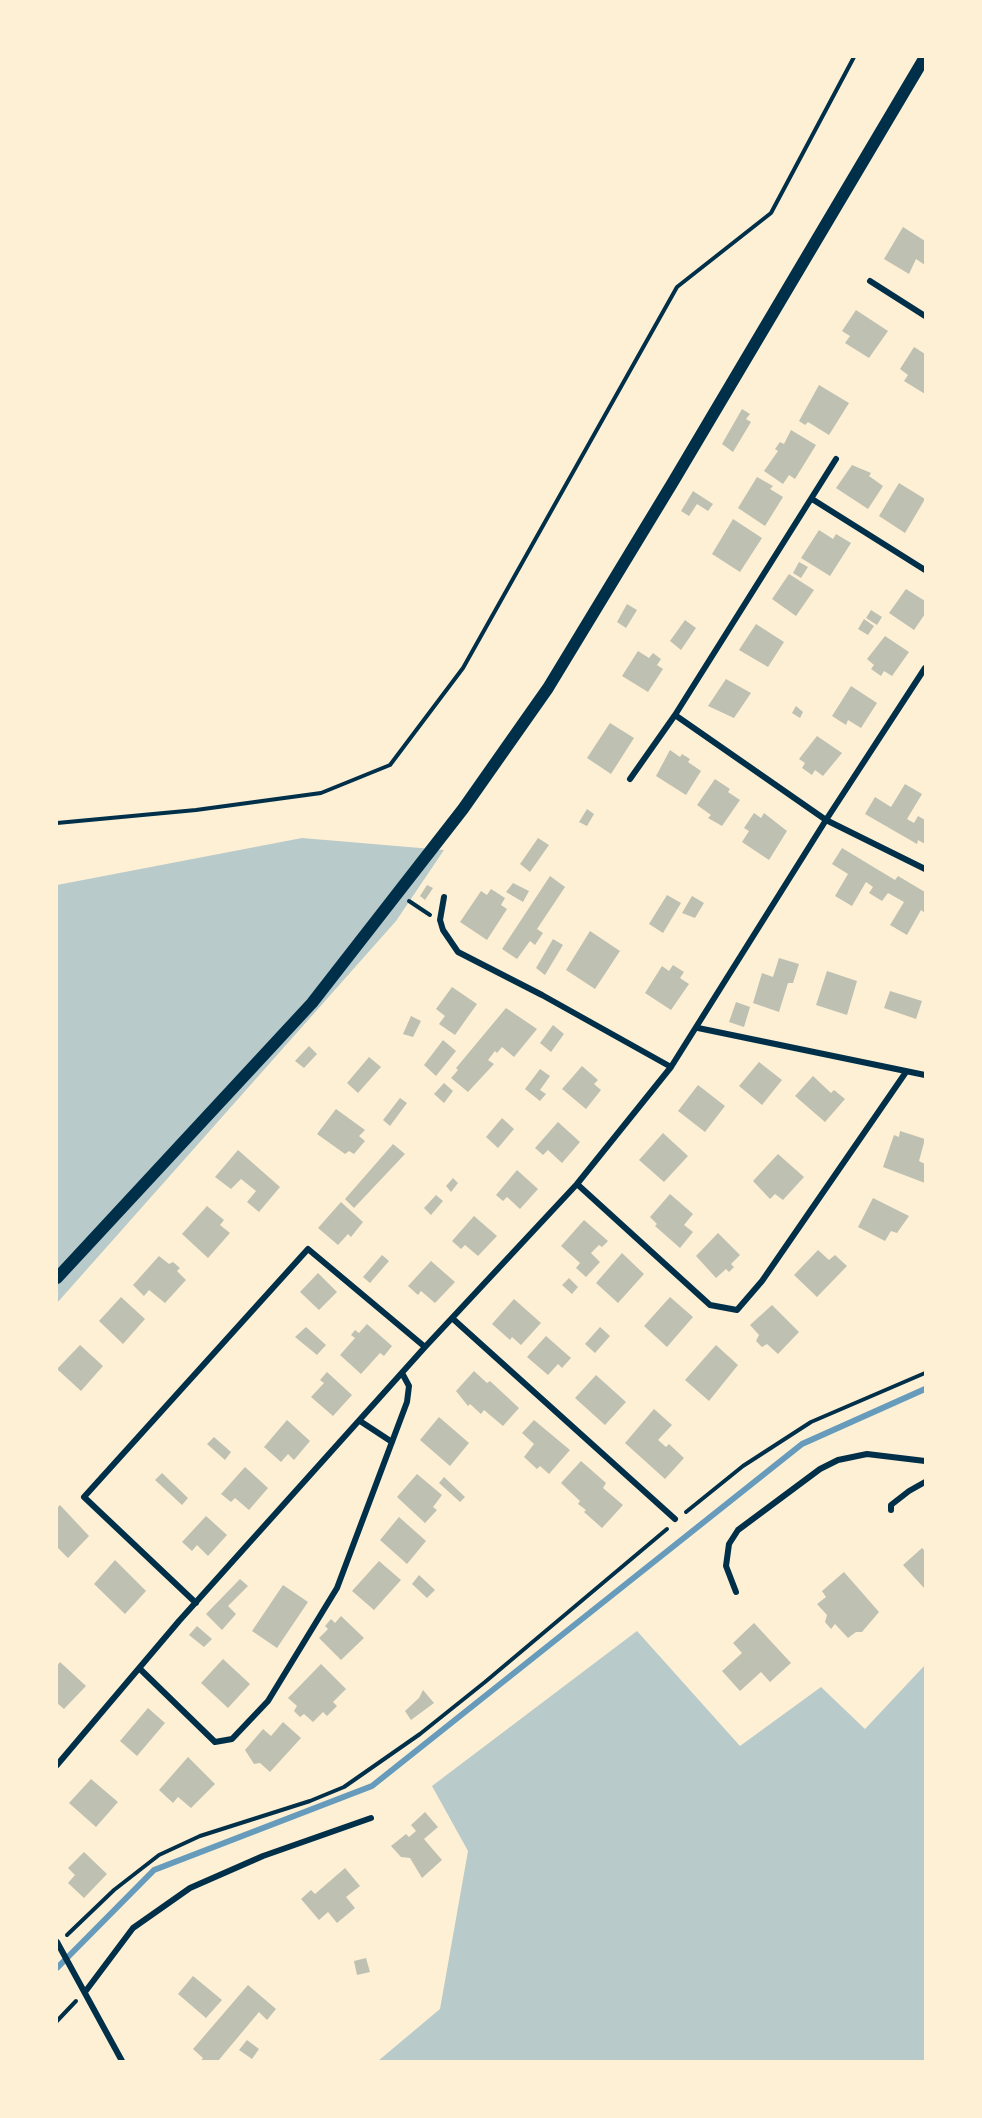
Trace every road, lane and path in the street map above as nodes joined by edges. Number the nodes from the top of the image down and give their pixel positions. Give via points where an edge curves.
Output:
1 (854, 57) edge
2 (925, 57) edge
3 (870, 281) dead end
4 (925, 316) edge
5 (836, 459) dead end
6 (812, 499) junction
7 (925, 570) edge
8 (925, 668) edge
9 (675, 716) junction
10 (630, 779) dead end
11 (826, 820) junction
12 (57, 823) edge
13 (925, 869) edge
14 (444, 897) dead end
15 (698, 1028) junction
16 (671, 1067) junction
17 (906, 1072) junction
18 (925, 1075) edge
19 (577, 1184) junction
20 (57, 1278) edge
21 (452, 1318) junction
22 (425, 1347) junction
23 (402, 1373) junction
24 (925, 1373) edge
25 (360, 1420) junction
26 (392, 1442) junction
27 (925, 1461) edge
28 (925, 1482) edge
29 (891, 1510) dead end
30 (675, 1519) junction
31 (736, 1592) dead end
32 (196, 1603) junction
33 (140, 1668) junction
34 (57, 1765) edge
35 (371, 1818) dead end
36 (65, 1936) dead end
37 (57, 1942) edge
38 (85, 1992) junction
39 (57, 2021) edge
40 (122, 2061) edge

1 - 12 path via 771,213 677,287 463,668 390,765 321,792 196,810
2 - 20 main road via 548,688 463,809 312,1003
3 - 4 street
5 - 6 street
6 - 7 street
6 - 9 street
8 - 11 street
9 - 10 street
9 - 11 street
11 - 13 street
11 - 15 street
14 - 16 street via 440,920 458,952
15 - 16 street
15 - 17 street
16 - 19 street
17 - 18 street
17 - 19 street via 762,1281 737,1310 710,1305
19 - 21 street
21 - 22 street
21 - 30 street
22 - 23 street
22 - 32 street via 308,1250 84,1497
23 - 25 street
23 - 26 street via 409,1392
24 - 30 path via 811,1422 743,1466
25 - 26 street
25 - 32 street
26 - 33 street via 337,1588 268,1701 232,1739 215,1742
27 - 31 street via 867,1454 838,1460 820,1469 738,1530 729,1544 726,1566
28 - 29 street via 891,1505
30 - 36 path via 664,1533 485,1682 344,1787 200,1836 159,1855
32 - 33 street
33 - 34 street
35 - 38 street via 263,1856 190,1888 133,1928
37 - 38 street
38 - 39 path
38 - 40 street

